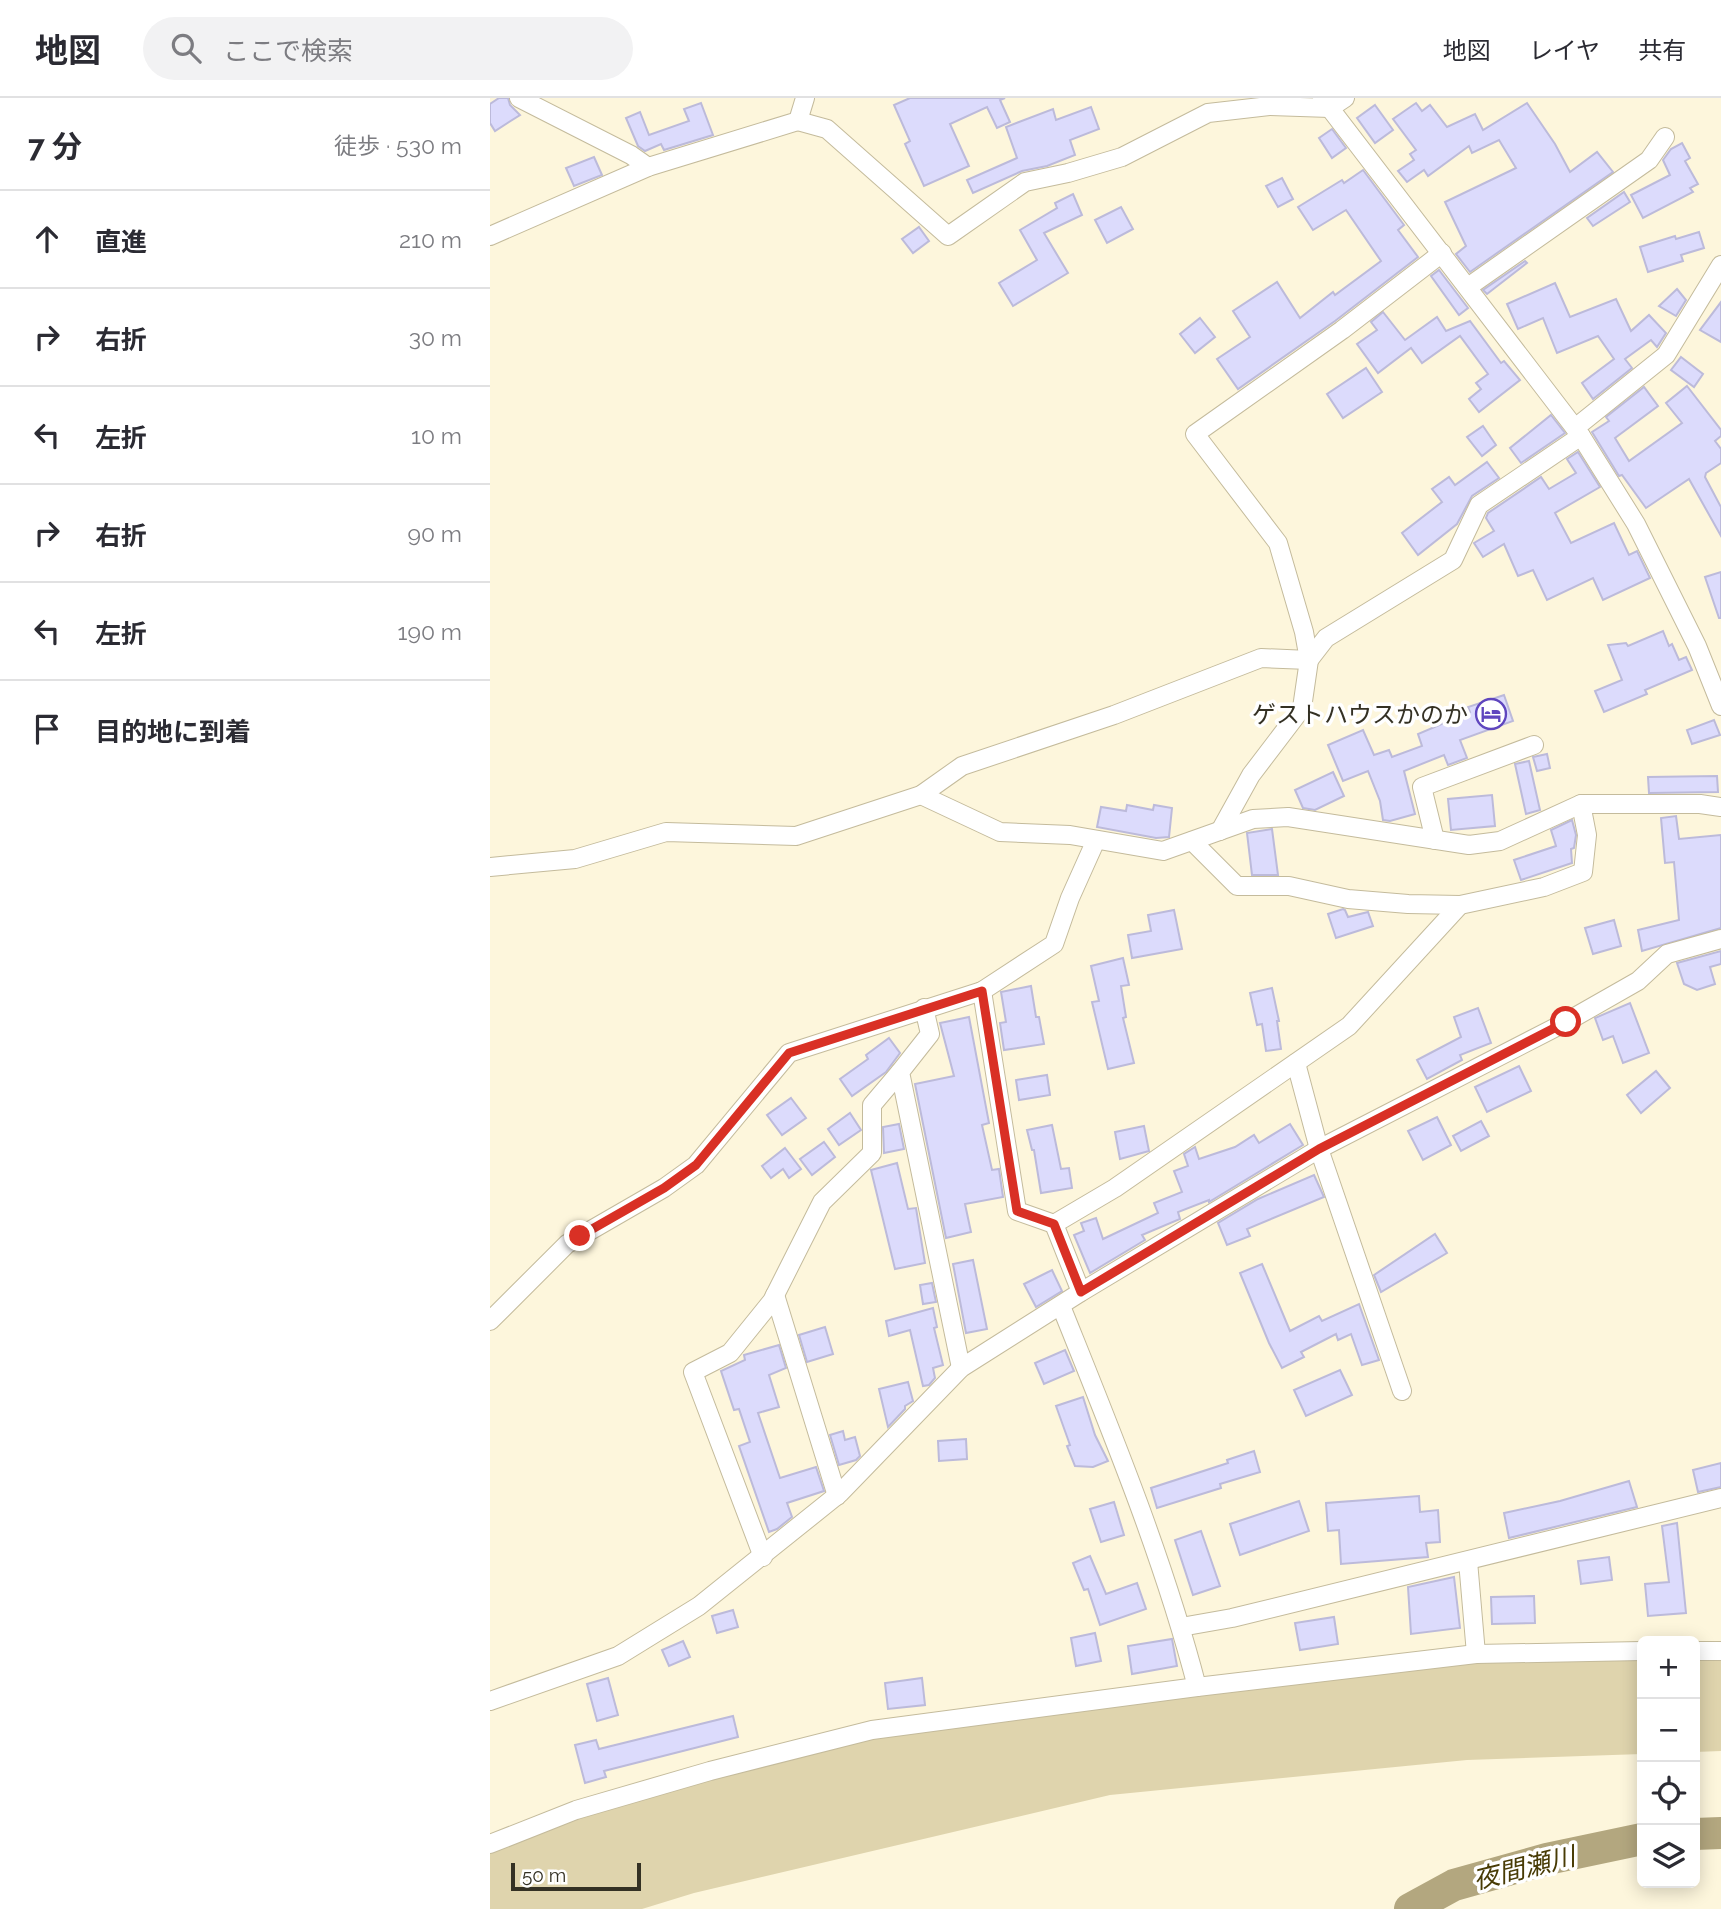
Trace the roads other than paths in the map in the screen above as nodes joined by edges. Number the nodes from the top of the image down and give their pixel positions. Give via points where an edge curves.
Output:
1 (519, 98) edge
2 (805, 98) edge
3 (1345, 98) edge
4 (1326, 103) edge
5 (798, 121) junction
6 (1665, 137) dead end
7 (648, 167) junction
8 (490, 236) edge
9 (1442, 253) junction
10 (1721, 265) edge
11 (1468, 287) junction
12 (1578, 432) junction
13 (1309, 660) junction
14 (1721, 706) edge
15 (1534, 745) dead end
16 (921, 795) junction
17 (1581, 804) junction
18 (1721, 807) edge
19 (1220, 831) junction
20 (1096, 840) junction
21 (1435, 840) junction
22 (1192, 841) junction
23 (490, 867) edge
24 (1460, 905) junction
25 (1721, 939) edge
26 (982, 991) junction
27 (924, 1008) junction
28 (1296, 1063) junction
29 (900, 1072) junction
30 (1319, 1149) junction
31 (1054, 1224) junction
32 (1081, 1292) junction
33 (775, 1295) junction
34 (1061, 1306) junction
35 (490, 1321) edge
36 (961, 1367) junction
37 (1402, 1391) dead end
38 (837, 1496) junction
39 (1721, 1498) edge
40 (762, 1557) junction
41 (1468, 1561) junction
42 (1181, 1627) junction
43 (1637, 1651) edge
44 (1700, 1651) edge
45 (1721, 1651) edge
46 (1476, 1654) junction
47 (1197, 1687) junction
48 (490, 1701) edge
49 (490, 1844) edge

1 - 7 street
2 - 5 street
3 - 4 street
4 - 5 street via 1208,113 1122,158 1025,182 948,236 827,129
4 - 9 street
5 - 7 street
6 - 11 street via 1650,160
7 - 8 street
9 - 11 street
9 - 13 street via 1195,434 1278,543
10 - 12 street via 1666,355
11 - 12 street
12 - 13 street via 1479,505 1453,560 1326,638
12 - 14 street via 1636,524 1697,646
13 - 16 street via 1261,658 1114,715 962,766
13 - 19 street via 1302,708 1251,775
15 - 21 street via 1422,787
16 - 20 street via 1000,832
16 - 23 street via 796,836 666,832 575,859
17 - 18 street
17 - 21 street via 1500,841 1469,845
17 - 24 street via 1587,835 1583,872 1544,887
19 - 21 street via 1254,819 1288,817
19 - 22 street
20 - 22 street via 1163,851
20 - 26 street via 1054,944
22 - 24 street via 1237,886 1289,886 1348,899 1408,905
24 - 28 street via 1349,1026
25 - 30 street via 1667,954 1638,981
26 - 27 street
26 - 31 street via 1017,1211
27 - 29 street via 930,1034
27 - 35 street via 789,1053 696,1165 567,1244
28 - 30 street
28 - 31 street via 1115,1188
29 - 33 street via 872,1105 872,1153 822,1202
29 - 36 street
30 - 32 street
30 - 37 street
31 - 32 street
32 - 34 street
33 - 38 street
33 - 40 street via 730,1353 693,1372
34 - 36 street
34 - 42 street via 1126,1468
36 - 38 street
38 - 40 street
39 - 41 street
40 - 48 street via 699,1606 618,1656
41 - 42 street
41 - 46 street
42 - 47 street
43 - 46 street
44 - 45 street
46 - 47 street
47 - 49 street via 872,1730 576,1810

